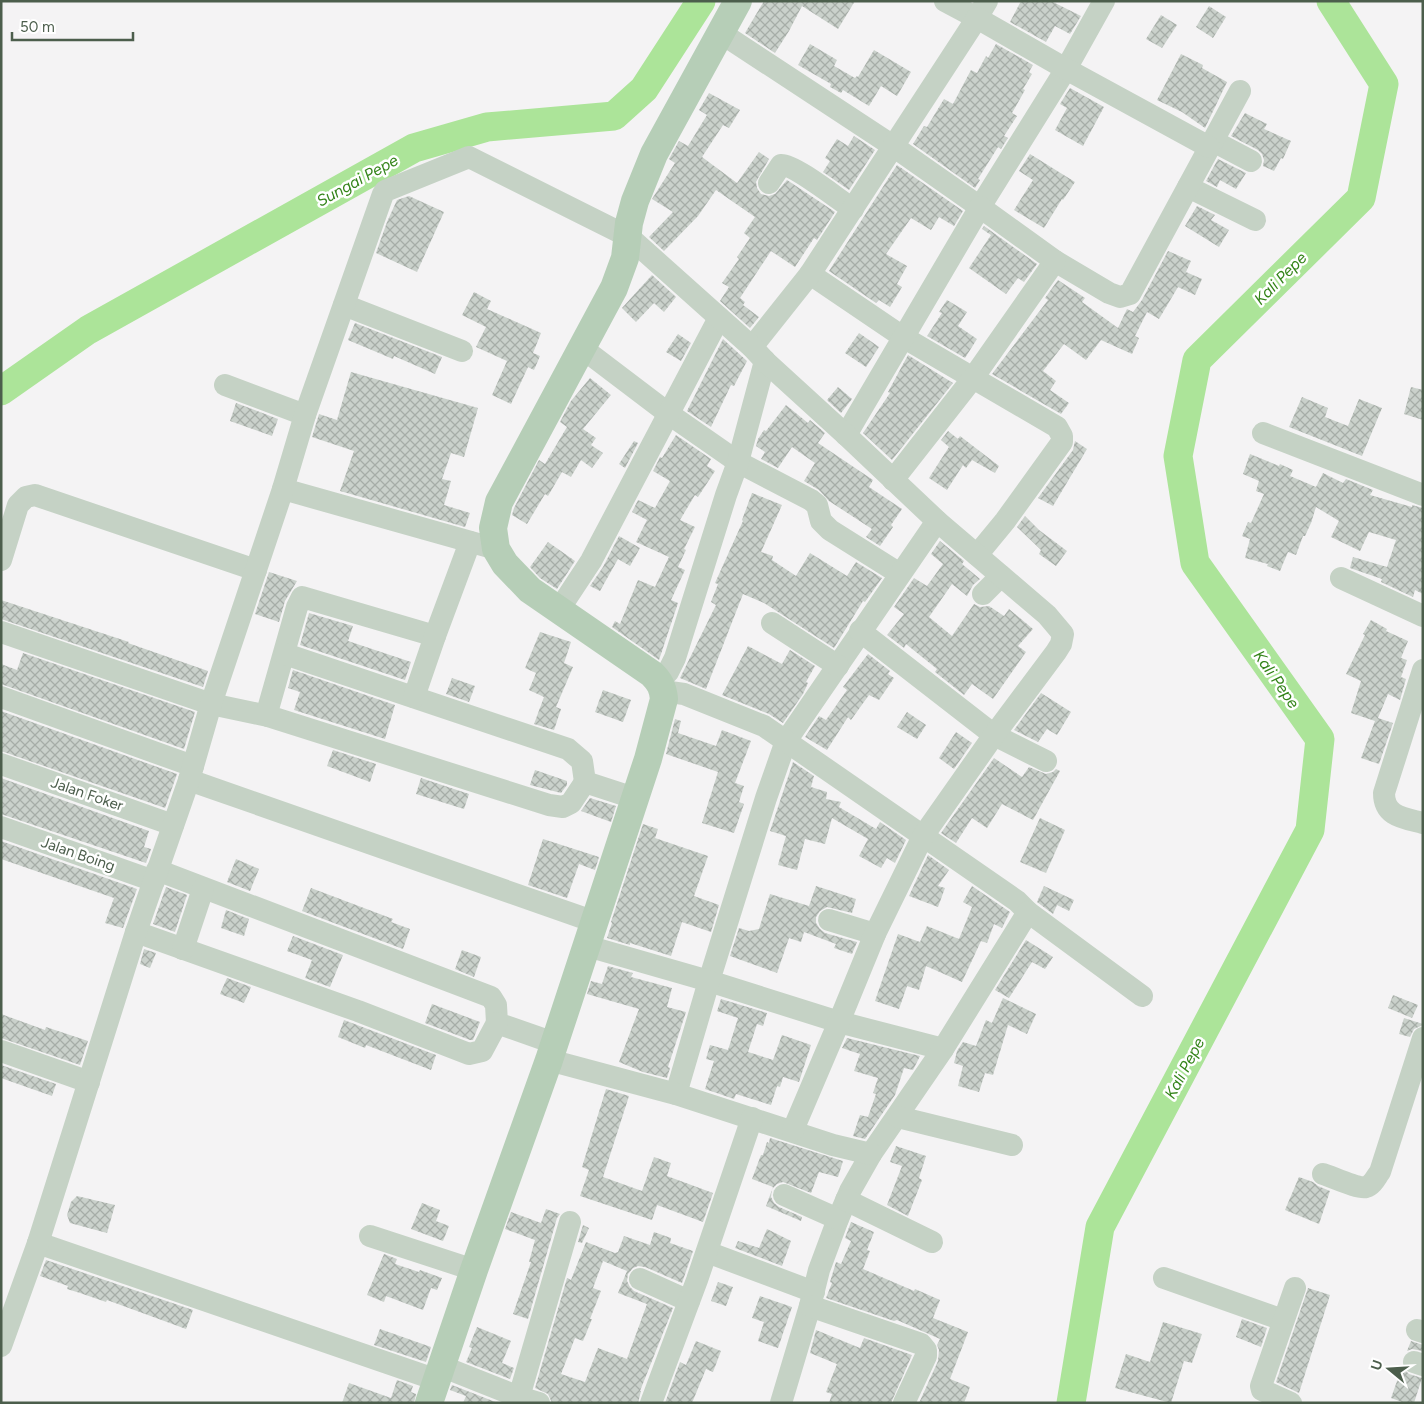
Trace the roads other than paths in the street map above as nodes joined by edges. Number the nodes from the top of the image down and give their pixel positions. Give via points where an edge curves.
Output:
1 (738, 1) edge
2 (944, 1) edge
3 (1104, 1) edge
4 (982, 10) edge
5 (721, 33) junction
6 (1066, 69) junction
7 (1240, 91) dead end
8 (1211, 144) junction
9 (893, 146) junction
10 (1251, 161) dead end
11 (769, 183) dead end
12 (1188, 187) junction
13 (980, 207) junction
14 (852, 209) junction
15 (1255, 220) dead end
16 (629, 237) junction
17 (1055, 261) junction
18 (810, 274) junction
19 (344, 305) junction
20 (719, 318) junction
21 (903, 338) junction
22 (582, 348) junction
23 (462, 351) dead end
24 (758, 354) junction
25 (973, 378) junction
26 (226, 385) dead end
27 (669, 414) junction
28 (305, 415) junction
29 (1263, 433) dead end
30 (846, 435) junction
31 (738, 462) junction
32 (893, 480) junction
33 (283, 489) junction
34 (1423, 495) edge
35 (937, 521) junction
36 (470, 542) junction
37 (496, 549) junction
38 (977, 555) junction
39 (1, 560) edge
40 (256, 570) junction
41 (900, 574) junction
42 (1001, 576) junction
43 (1341, 578) dead end
44 (983, 594) dead end
45 (558, 610) junction
46 (1423, 616) edge
47 (772, 623) dead end
48 (860, 631) junction
49 (1, 632) edge
50 (434, 636) junction
51 (285, 654) junction
52 (838, 666) junction
53 (1423, 670) edge
54 (661, 686) junction
55 (1, 697) edge
56 (414, 697) junction
57 (211, 704) junction
58 (268, 716) junction
59 (994, 736) junction
60 (786, 741) junction
61 (1046, 761) dead end
62 (1, 764) edge
63 (191, 773) junction
64 (585, 782) junction
65 (634, 798) junction
66 (1423, 824) edge
67 (173, 825) junction
68 (1, 827) edge
69 (923, 836) junction
70 (155, 876) junction
71 (203, 889) junction
72 (1028, 912) junction
73 (829, 920) dead end
74 (136, 932) junction
75 (591, 934) junction
76 (875, 934) junction
77 (183, 949) junction
78 (709, 981) junction
79 (1142, 996) dead end
80 (839, 1022) junction
81 (497, 1023) junction
82 (1423, 1038) edge
83 (943, 1049) junction
84 (1, 1051) edge
85 (552, 1052) junction
86 (89, 1082) junction
87 (676, 1094) junction
88 (898, 1117) junction
89 (752, 1118) junction
90 (793, 1130) junction
91 (1012, 1145) dead end
92 (872, 1154) junction
93 (1323, 1174) dead end
94 (784, 1195) dead end
95 (842, 1209) junction
96 (570, 1222) dead end
97 (370, 1236) dead end
98 (932, 1242) dead end
99 (38, 1244) junction
100 (707, 1252) junction
101 (474, 1270) junction
102 (1164, 1278) dead end
103 (640, 1279) dead end
104 (1295, 1288) dead end
105 (812, 1299) junction
106 (689, 1301) junction
107 (1283, 1320) junction
108 (1, 1346) edge
109 (436, 1383) edge
110 (529, 1400) edge
111 (1277, 1400) edge
112 (651, 1403) edge
113 (781, 1403) edge
114 (904, 1403) edge

1 - 5 main road
2 - 4 street
3 - 6 street
4 - 6 street
4 - 9 street
5 - 9 street
5 - 16 main road via 654,154 635,201
6 - 8 street
6 - 13 street
7 - 8 street
8 - 10 street
8 - 12 street
9 - 13 street
9 - 14 street
11 - 14 street via 782,165 790,166
12 - 15 street
12 - 17 street via 1130,294 1120,297 1109,294
13 - 17 street
13 - 21 street
14 - 18 street
16 - 19 street via 469,157 385,191
16 - 20 street
16 - 22 main road via 614,288
17 - 25 street
18 - 21 street
18 - 24 street
19 - 23 street
19 - 28 street
20 - 24 street
20 - 27 street
21 - 25 street
21 - 30 street
22 - 27 street
22 - 37 main road via 499,502 493,528
24 - 30 street
24 - 31 street
25 - 32 street
25 - 38 street via 1057,427 1062,436 1062,442
26 - 28 street
27 - 31 street
27 - 45 street via 591,560
28 - 33 street
29 - 34 street
30 - 32 street
31 - 41 street via 811,500 830,530
31 - 54 street via 675,658
32 - 35 street
33 - 36 street
33 - 40 street
35 - 38 street
35 - 41 street
36 - 37 street
36 - 50 street
37 - 45 main road via 505,564 530,590
38 - 42 street
39 - 40 street via 18,504 26,496 34,495
40 - 57 street
41 - 48 street
42 - 44 street
42 - 59 street via 1047,615 1063,634 1056,652
43 - 46 street
45 - 54 main road via 652,674
47 - 52 street
48 - 52 street
48 - 59 street
49 - 57 street
50 - 51 street via 302,597
50 - 56 street
51 - 56 street
51 - 58 street
52 - 60 street
53 - 66 street via 1384,794 1384,803 1389,811
54 - 60 street via 764,726
54 - 65 main road via 662,710
55 - 63 street
56 - 64 street via 568,749 582,761
57 - 58 street
57 - 63 street
58 - 64 street via 550,805 562,807 571,803
59 - 61 street
59 - 69 street
60 - 69 street
60 - 78 street
62 - 67 street, Jalan Foker
63 - 67 street
63 - 75 street
64 - 65 street
65 - 75 main road
67 - 70 street
68 - 70 street, Jalan Boing
69 - 72 street
69 - 76 street
70 - 71 street, Jalan Boing
70 - 74 street
71 - 77 street
71 - 81 street, Jalan Boing via 491,997 496,1005
72 - 79 street
72 - 83 street
73 - 76 street
74 - 77 street
74 - 86 street
75 - 78 street
75 - 85 main road
76 - 80 street
77 - 81 street via 470,1054 482,1051
78 - 80 street
78 - 87 street
80 - 83 street
80 - 90 street
81 - 85 street
82 - 93 street via 1380,1172 1372,1184 1359,1186
83 - 88 street
84 - 86 street
85 - 87 street
85 - 101 main road
86 - 99 street
87 - 89 street
88 - 91 street
88 - 92 street
89 - 90 street
89 - 100 street
90 - 92 street
92 - 95 street
94 - 95 street
95 - 98 street
95 - 105 street via 819,1270
96 - 110 street
97 - 101 street
99 - 108 street
99 - 109 street
100 - 105 street
100 - 106 street
101 - 109 main road
102 - 107 street
103 - 106 street
104 - 107 street
105 - 113 street
105 - 114 street via 921,1344 926,1356
106 - 112 street
107 - 111 street via 1261,1382 1262,1390
109 - 110 street

